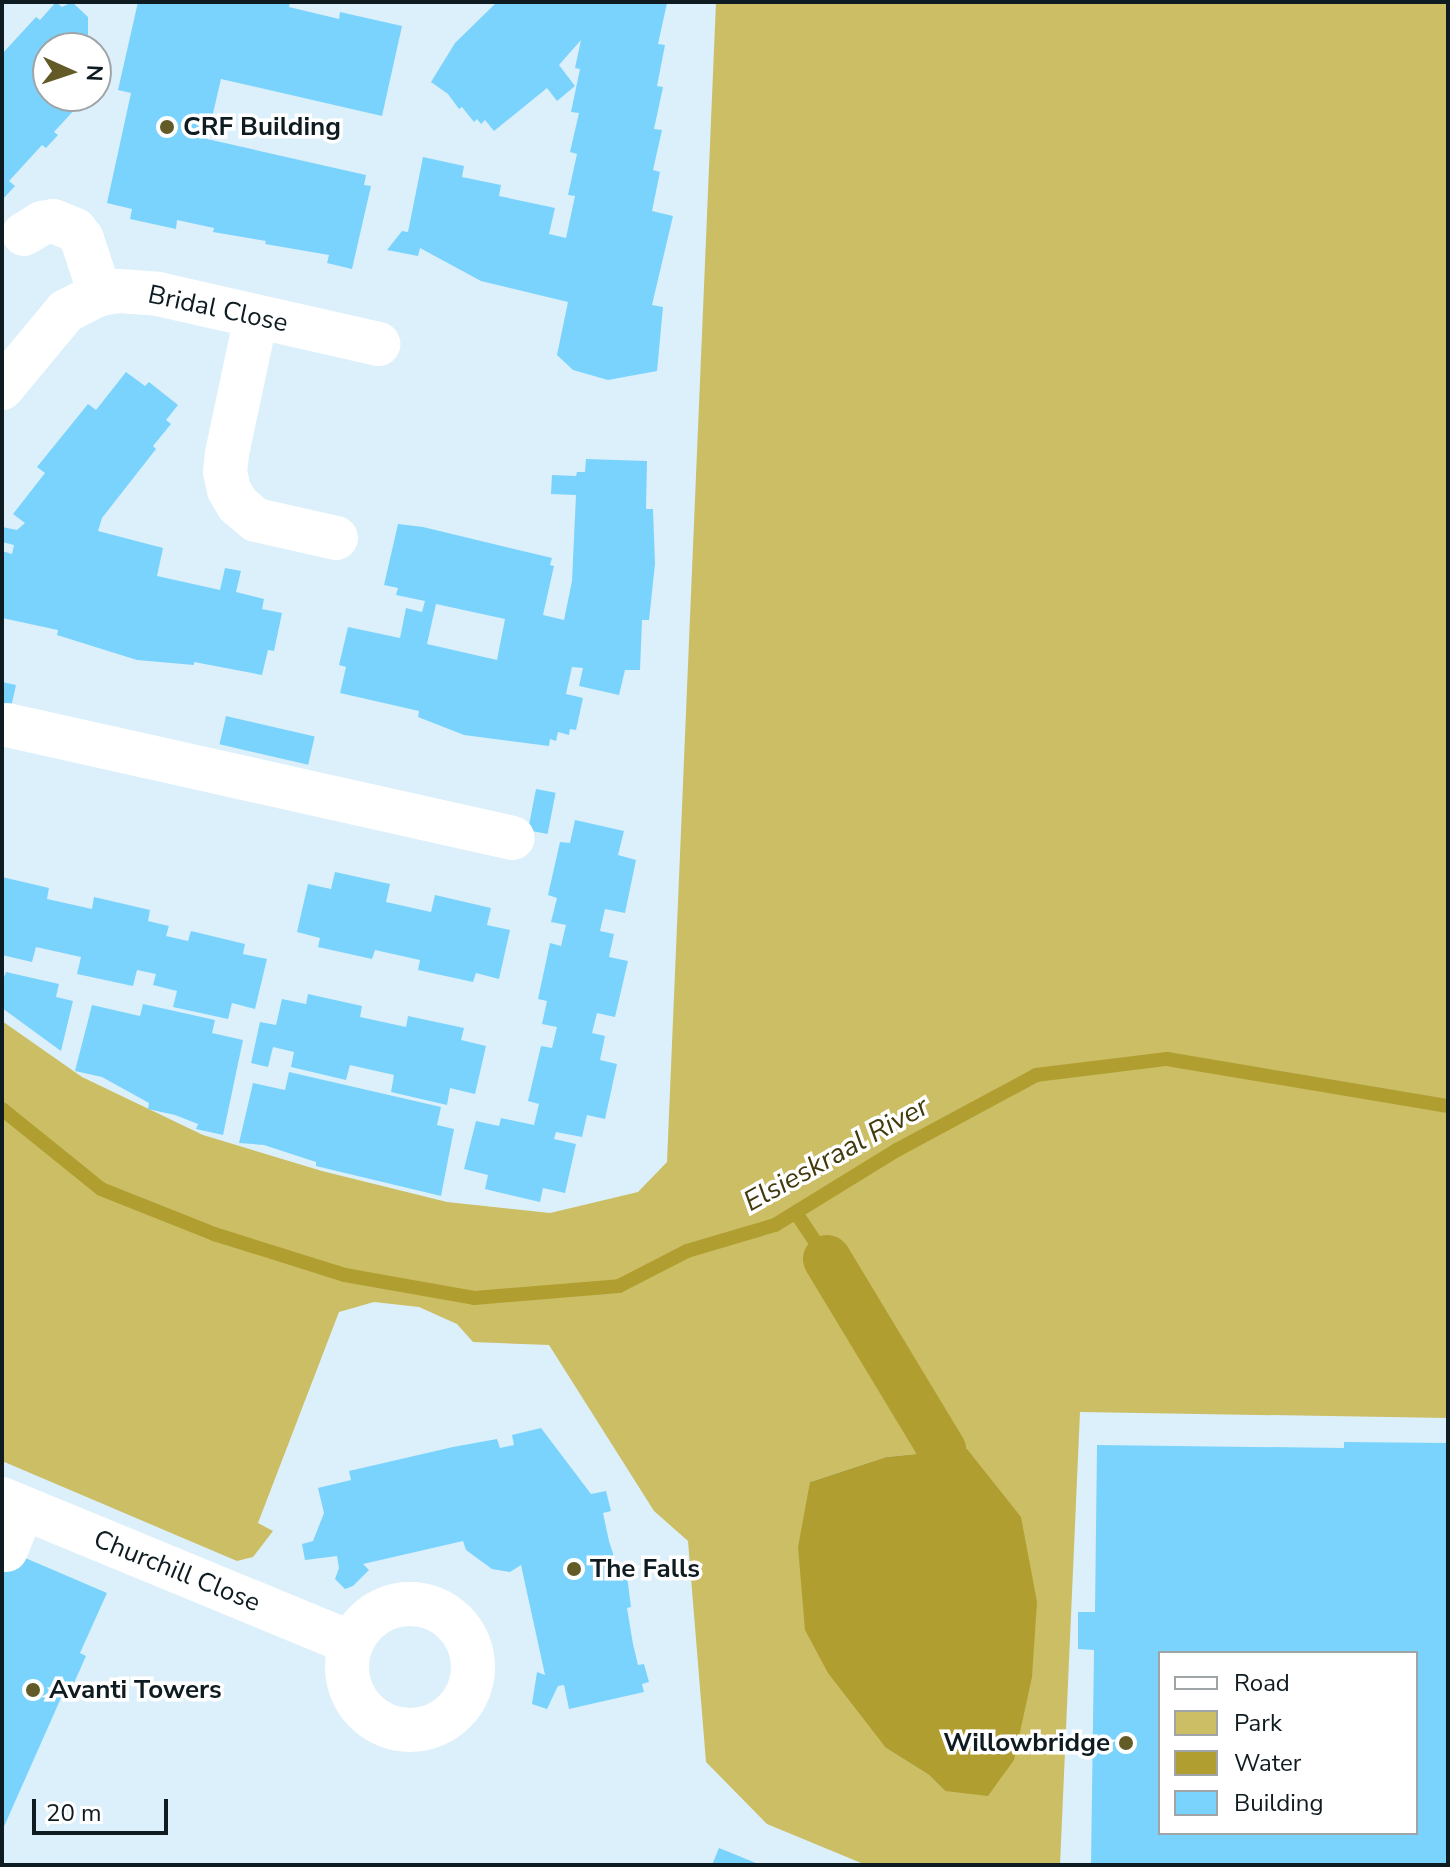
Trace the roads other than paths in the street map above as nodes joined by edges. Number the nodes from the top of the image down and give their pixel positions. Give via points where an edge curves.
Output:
1 (24, 234) dead end
2 (100, 294) junction
3 (256, 317) junction
4 (378, 344) dead end
5 (2, 388) edge
6 (336, 538) dead end
7 (7, 725) dead end
8 (513, 838) dead end
9 (12, 1503) edge
10 (6, 1550) dead end
11 (351, 1643) dead end

1 - 2 street via 53,221 75,230
2 - 3 street, Bridal Close via 138,291
2 - 5 street, Bridal Close via 52,324
3 - 4 street, Bridal Close
3 - 6 street via 227,454 229,490 256,520
7 - 8 street
9 - 10 street
9 - 11 street, Churchill Close

